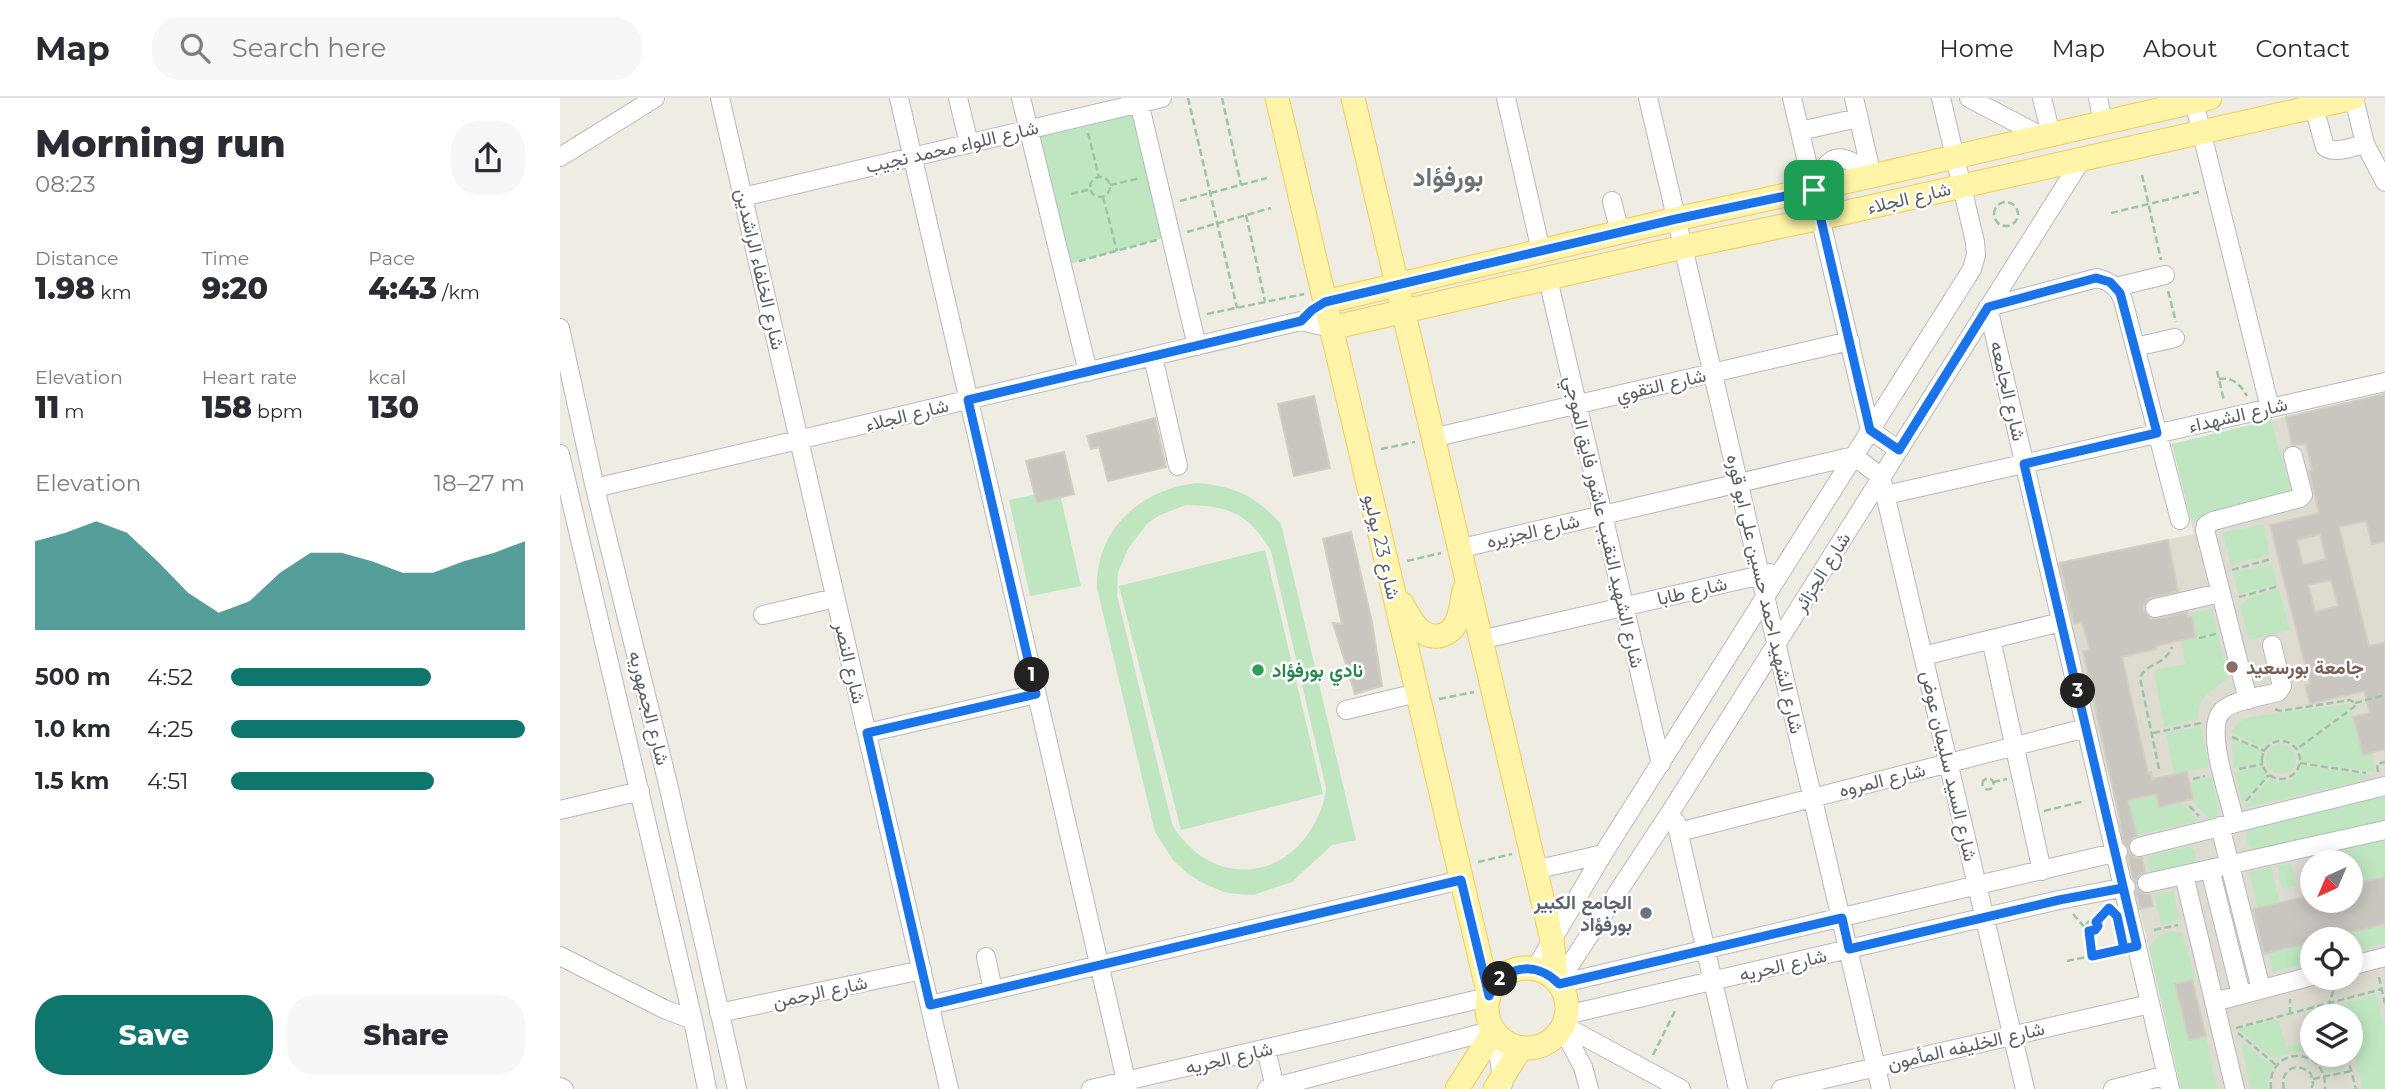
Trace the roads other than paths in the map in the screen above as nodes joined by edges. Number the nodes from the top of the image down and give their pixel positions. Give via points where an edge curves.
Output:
1 (655, 98) edge
2 (720, 98) edge
3 (899, 98) edge
4 (958, 98) edge
5 (1021, 98) edge
6 (1162, 98) edge
7 (1277, 98) edge
8 (1353, 98) edge
9 (1506, 98) edge
10 (1648, 98) edge
11 (1792, 98) edge
12 (1854, 98) edge
13 (1941, 98) edge
14 (1969, 98) edge
15 (2042, 98) edge
16 (2098, 98) edge
17 (2354, 98) edge
18 (2199, 99) edge
19 (1139, 101) edge
20 (2154, 104) edge
21 (2314, 107) junction
22 (1858, 118) junction
23 (2104, 123) junction
24 (1029, 129) junction
25 (1800, 131) junction
26 (2201, 132) junction
27 (2047, 136) junction
28 (969, 144) junction
29 (2365, 144) junction
30 (912, 157) junction
31 (1954, 157) junction
32 (560, 158) edge
33 (2082, 159) junction
34 (1872, 176) junction
35 (2385, 182) edge
36 (1961, 186) junction
37 (1814, 190) junction
38 (743, 197) junction
39 (1612, 201) dead end
40 (1821, 218) junction
41 (1676, 219) junction
42 (1620, 233) junction
43 (1683, 247) junction
44 (1541, 251) junction
45 (2165, 275) dead end
46 (1548, 279) junction
47 (1396, 285) junction
48 (2116, 287) junction
49 (1323, 296) junction
50 (1988, 307) junction
51 (1403, 312) junction
52 (1301, 321) junction
53 (560, 328) edge
54 (1331, 328) junction
55 (2175, 338) dead end
56 (1850, 341) junction
57 (1197, 346) junction
58 (2135, 347) junction
59 (1153, 357) junction
60 (1088, 372) junction
61 (1713, 373) junction
62 (2385, 382) edge
63 (968, 400) junction
64 (1577, 405) junction
65 (2262, 410) junction
66 (1870, 430) junction
67 (2157, 433) junction
68 (1432, 438) junction
69 (799, 441) junction
70 (1899, 450) junction
71 (560, 454) edge
72 (1854, 456) junction
73 (2293, 456) dead end
74 (2024, 464) junction
75 (1178, 466) dead end
76 (1881, 477) junction
77 (1738, 483) junction
78 (595, 488) junction
79 (564, 495) edge
80 (1886, 495) junction
81 (1603, 514) junction
82 (2180, 520) dead end
83 (1458, 549) junction
84 (1783, 570) junction
85 (1760, 575) junction
86 (1389, 577) junction
87 (1466, 580) junction
88 (1765, 597) junction
89 (2221, 597) junction
90 (835, 598) junction
91 (1624, 606) junction
92 (2155, 608) dead end
93 (763, 615) dead end
94 (2062, 622) junction
95 (1991, 639) junction
96 (1480, 640) junction
97 (1776, 644) junction
98 (2272, 645) dead end
99 (1923, 656) junction
100 (1036, 694) junction
101 (1418, 699) junction
102 (2248, 700) junction
103 (1346, 710) dead end
104 (2086, 728) junction
105 (867, 733) junction
106 (2015, 746) junction
107 (1948, 763) junction
108 (1661, 764) junction
109 (2385, 786) edge
110 (640, 791) junction
111 (1813, 798) junction
112 (1673, 808) junction
113 (560, 810) edge
114 (2229, 822) junction
115 (2385, 831) edge
116 (1679, 832) junction
117 (2139, 847) dead end
118 (2116, 853) junction
119 (1603, 854) junction
120 (1532, 860) junction
121 (2230, 865) junction
122 (2210, 869) junction
123 (2042, 871) junction
124 (1459, 874) junction
125 (2184, 875) junction
126 (689, 879) junction
127 (2147, 883) dead end
128 (662, 885) junction
129 (1977, 886) junction
130 (2125, 888) junction
131 (1842, 918) junction
132 (1984, 918) junction
133 (1552, 940) junction
134 (1849, 949) junction
135 (1706, 950) junction
136 (560, 956) edge
137 (986, 957) dead end
138 (1099, 965) junction
139 (1535, 969) junction
140 (922, 970) junction
141 (2300, 979) edge
142 (1713, 981) junction
143 (1558, 983) junction
144 (2261, 989) junction
145 (993, 990) junction
146 (2241, 995) junction
147 (1488, 997) junction
148 (2214, 1002) junction
149 (2150, 1004) junction
150 (930, 1005) junction
151 (719, 1013) junction
152 (693, 1020) junction
153 (1564, 1023) junction
154 (1494, 1031) junction
155 (2012, 1036) junction
156 (1521, 1048) junction
157 (1266, 1050) junction
158 (1876, 1067) junction
159 (2169, 1082) edge
160 (1127, 1085) edge
161 (1501, 1085) edge
162 (1271, 1088) edge
163 (707, 1089) edge
164 (737, 1089) edge
165 (949, 1089) edge
166 (1091, 1089) edge
167 (1457, 1089) edge
168 (1589, 1089) edge
169 (1681, 1089) edge
170 (1738, 1089) edge
171 (1781, 1089) edge
172 (1881, 1089) edge
173 (2025, 1089) edge
174 (2113, 1089) edge
175 (2235, 1089) edge

1 - 32 street
2 - 38 street, شارع الخلفاء الراشدين
3 - 30 street
4 - 28 street
5 - 24 street
6 - 19 street, شارع اللواء محمد نجيب
7 - 49 main road, شارع 23 يوليو
8 - 47 main road
9 - 44 street
10 - 41 street, شارع الشهيد احمد حسين على ابو قوره
11 - 25 street
12 - 22 street
13 - 31 street
14 - 27 street
15 - 27 street
16 - 23 street
17 - 21 main road, شارع الجلاء
17 - 29 street
18 - 20 main road, شارع الجلاء
18 - 26 street
19 - 24 street, شارع اللواء محمد نجيب
19 - 57 street
20 - 23 main road, شارع الجلاء
21 - 26 main road, شارع الجلاء
21 - 29 street via 2325,147 2337,150
22 - 25 street
22 - 34 street
23 - 27 main road, شارع الجلاء
24 - 28 street, شارع اللواء محمد نجيب
24 - 60 street
25 - 37 street
26 - 33 main road, شارع الجلاء
26 - 65 street
27 - 31 main road, شارع الجلاء
28 - 30 street, شارع اللواء محمد نجيب
29 - 35 street
30 - 38 street, شارع اللواء محمد نجيب
30 - 63 street
31 - 34 main road, شارع الجلاء
31 - 36 street, شارع الجزائر
33 - 36 main road, شارع الجلاء
33 - 50 street, شارع الجزائر
34 - 37 main road, شارع الجلاء
36 - 40 main road, شارع الجلاء
36 - 66 street, شارع الجزائر via 1975,242 1974,262
37 - 40 street
37 - 41 main road, شارع الجلاء
38 - 69 street, شارع الخلفاء الراشدين
39 - 42 street
40 - 43 main road, شارع الجلاء
40 - 56 street
41 - 42 main road, شارع الجلاء
41 - 43 street, شارع الشهيد احمد حسين على ابو قوره
42 - 44 main road, شارع الجلاء
43 - 46 main road, شارع الجلاء
43 - 61 street, شارع الشهيد احمد حسين على ابو قوره
44 - 47 main road, شارع الجلاء
45 - 48 street
46 - 51 main road, شارع الجلاء
46 - 64 street, شارع الشهيد النقيب عاشور فايق الموجي
47 - 49 main road, شارع الجلاء
47 - 51 main road
48 - 50 street via 2096,278
48 - 58 street
49 - 52 street, شارع الجلاء
49 - 54 main road, شارع 23 يوليو
50 - 70 street, شارع الجزائر
50 - 74 street, شارع الجامعه
51 - 54 main road, شارع الجلاء
51 - 68 main road
52 - 54 street, شارع الجلاء
52 - 57 street, شارع الجلاء
53 - 78 street, شارع الجمهوريه
54 - 86 main road, شارع 23 يوليو
55 - 58 street
56 - 61 street, شارع التقوي
56 - 66 street
57 - 59 street, شارع الجلاء
58 - 67 street
59 - 60 street, شارع الجلاء
59 - 75 street
60 - 63 street, شارع الجلاء
61 - 64 street, شارع التقوي
61 - 77 street, شارع الشهيد احمد حسين على ابو قوره
62 - 65 street, شارع الشهداء
63 - 69 street, شارع الجلاء
63 - 100 street
64 - 68 street, شارع التقوي
64 - 81 street, شارع الشهيد النقيب عاشور فايق الموجي
65 - 67 street, شارع الشهداء
66 - 70 street
66 - 72 street, شارع الجزائر
67 - 74 street, شارع الشهداء
67 - 82 street
68 - 83 main road
69 - 78 street, شارع الجلاء
69 - 90 street, شارع النصر
70 - 76 street, شارع الجزائر
71 - 79 street, شارع الجمهوريه
72 - 76 street
72 - 77 street, شارع الجزيره
72 - 84 street, شارع الجزائر
73 - 89 street via 2300,498 2206,525
74 - 80 street, شارع الشهداء
74 - 94 street, شارع الجامعه
76 - 80 street, شارع السيد سليمان عوض
76 - 97 street, شارع الجزائر
77 - 81 street, شارع الجزيره
77 - 85 street, شارع الشهيد احمد حسين على ابو قوره
78 - 126 street, شارع الجمهوريه
79 - 110 street, شارع الجمهوريه
80 - 99 street, شارع السيد سليمان عوض
81 - 83 street, شارع الجزيره
81 - 91 street, شارع الشهيد النقيب عاشور فايق الموجي
83 - 87 main road
84 - 85 street, شارع طابا
84 - 88 street, شارع الجزائر
85 - 88 street, شارع الشهيد احمد حسين على ابو قوره
85 - 91 street, شارع طابا
86 - 87 main road via 1415,626 1435,636 1455,626
86 - 101 main road, شارع 23 يوليو
87 - 96 main road
88 - 97 street, شارع الشهيد احمد حسين على ابو قوره
88 - 108 street, شارع الجزائر
89 - 92 street
89 - 102 street
90 - 93 street
90 - 105 street, شارع النصر
91 - 96 street, شارع طابا
91 - 108 street, شارع الشهيد النقيب عاشور فايق الموجي
94 - 95 street
94 - 104 street, شارع الجامعه
95 - 99 street
95 - 106 street
96 - 120 main road
97 - 111 street, شارع الشهيد احمد حسين على ابو قوره
97 - 112 street, شارع الجزائر
98 - 102 street via 2282,686 2278,692
99 - 107 street, شارع السيد سليمان عوض
100 - 105 street
100 - 138 street
101 - 103 street
101 - 124 main road, شارع 23 يوليو
102 - 114 street via 2228,706 2216,720 2215,740
104 - 106 street, شارع المروه
104 - 118 street, شارع الجامعه
105 - 140 street, شارع النصر
106 - 107 street, شارع المروه
106 - 123 street
107 - 111 street, شارع المروه
107 - 129 street, شارع السيد سليمان عوض
108 - 119 street, شارع الجزائر
109 - 114 street
110 - 113 street
110 - 128 street, شارع الجمهوريه
111 - 116 street, شارع المروه
111 - 131 street, شارع الشهيد احمد حسين على ابو قوره
112 - 116 street
112 - 143 street, شارع الجزائر
114 - 117 street
114 - 121 street
115 - 121 street
116 - 135 street
118 - 123 street, شارع الحريه
118 - 130 street, شارع الجامعه
119 - 120 street
119 - 133 street, شارع الجزائر
120 - 133 main road
121 - 122 street
121 - 144 street
122 - 125 street
122 - 146 street
123 - 129 street, شارع الحريه
124 - 138 street
124 - 147 main road, شارع 23 يوليو
125 - 127 street
125 - 148 street
126 - 128 street
126 - 151 street, شارع الجمهوريه
128 - 152 street, شارع الجمهوريه
129 - 131 street, شارع الحريه
129 - 132 street, شارع السيد سليمان عوض
130 - 132 street, شارع الحريه
130 - 149 street, شارع الجامعه
131 - 134 street, شارع الشهيد احمد حسين على ابو قوره
131 - 135 street, شارع الحريه
132 - 134 street, شارع الحريه
132 - 155 street, شارع السيد سليمان عوض
133 - 139 street, شارع الجزائر
133 - 143 main road
134 - 142 street, شارع الحريه
134 - 158 street, شارع الشهيد احمد حسين على ابو قوره
135 - 142 street
135 - 143 street, شارع الحريه
136 - 152 street
137 - 145 street
138 - 145 street
138 - 160 street
139 - 143 main road
139 - 147 main road via 1506,974
140 - 150 street, شارع النصر
140 - 151 street, شارع الرحمن
141 - 144 street
142 - 153 street, شارع الحريه
142 - 170 street
143 - 153 main road via 1566,999
144 - 146 street
145 - 150 street
146 - 148 street
147 - 154 main road
147 - 157 street, شارع الحريه
148 - 175 street
149 - 155 street, شارع الخليفه المأمون
149 - 159 street, شارع الجامعه
150 - 165 street, شارع النصر
151 - 164 street, شارع الجمهوريه
152 - 163 street, شارع الجمهوريه
153 - 156 main road via 1549,1042
153 - 168 street
153 - 169 street
154 - 156 main road
154 - 161 street
154 - 162 street, شارع الحريه
154 - 167 main road
155 - 158 street, شارع الخليفه المأمون
155 - 173 street, شارع السيد سليمان عوض
156 - 161 main road
157 - 160 street, شارع الحريه
157 - 162 street
158 - 171 street, شارع الخليفه المأمون
158 - 172 street, شارع الشهيد احمد حسين على ابو قوره
159 - 174 street
160 - 166 street, شارع الحريه

